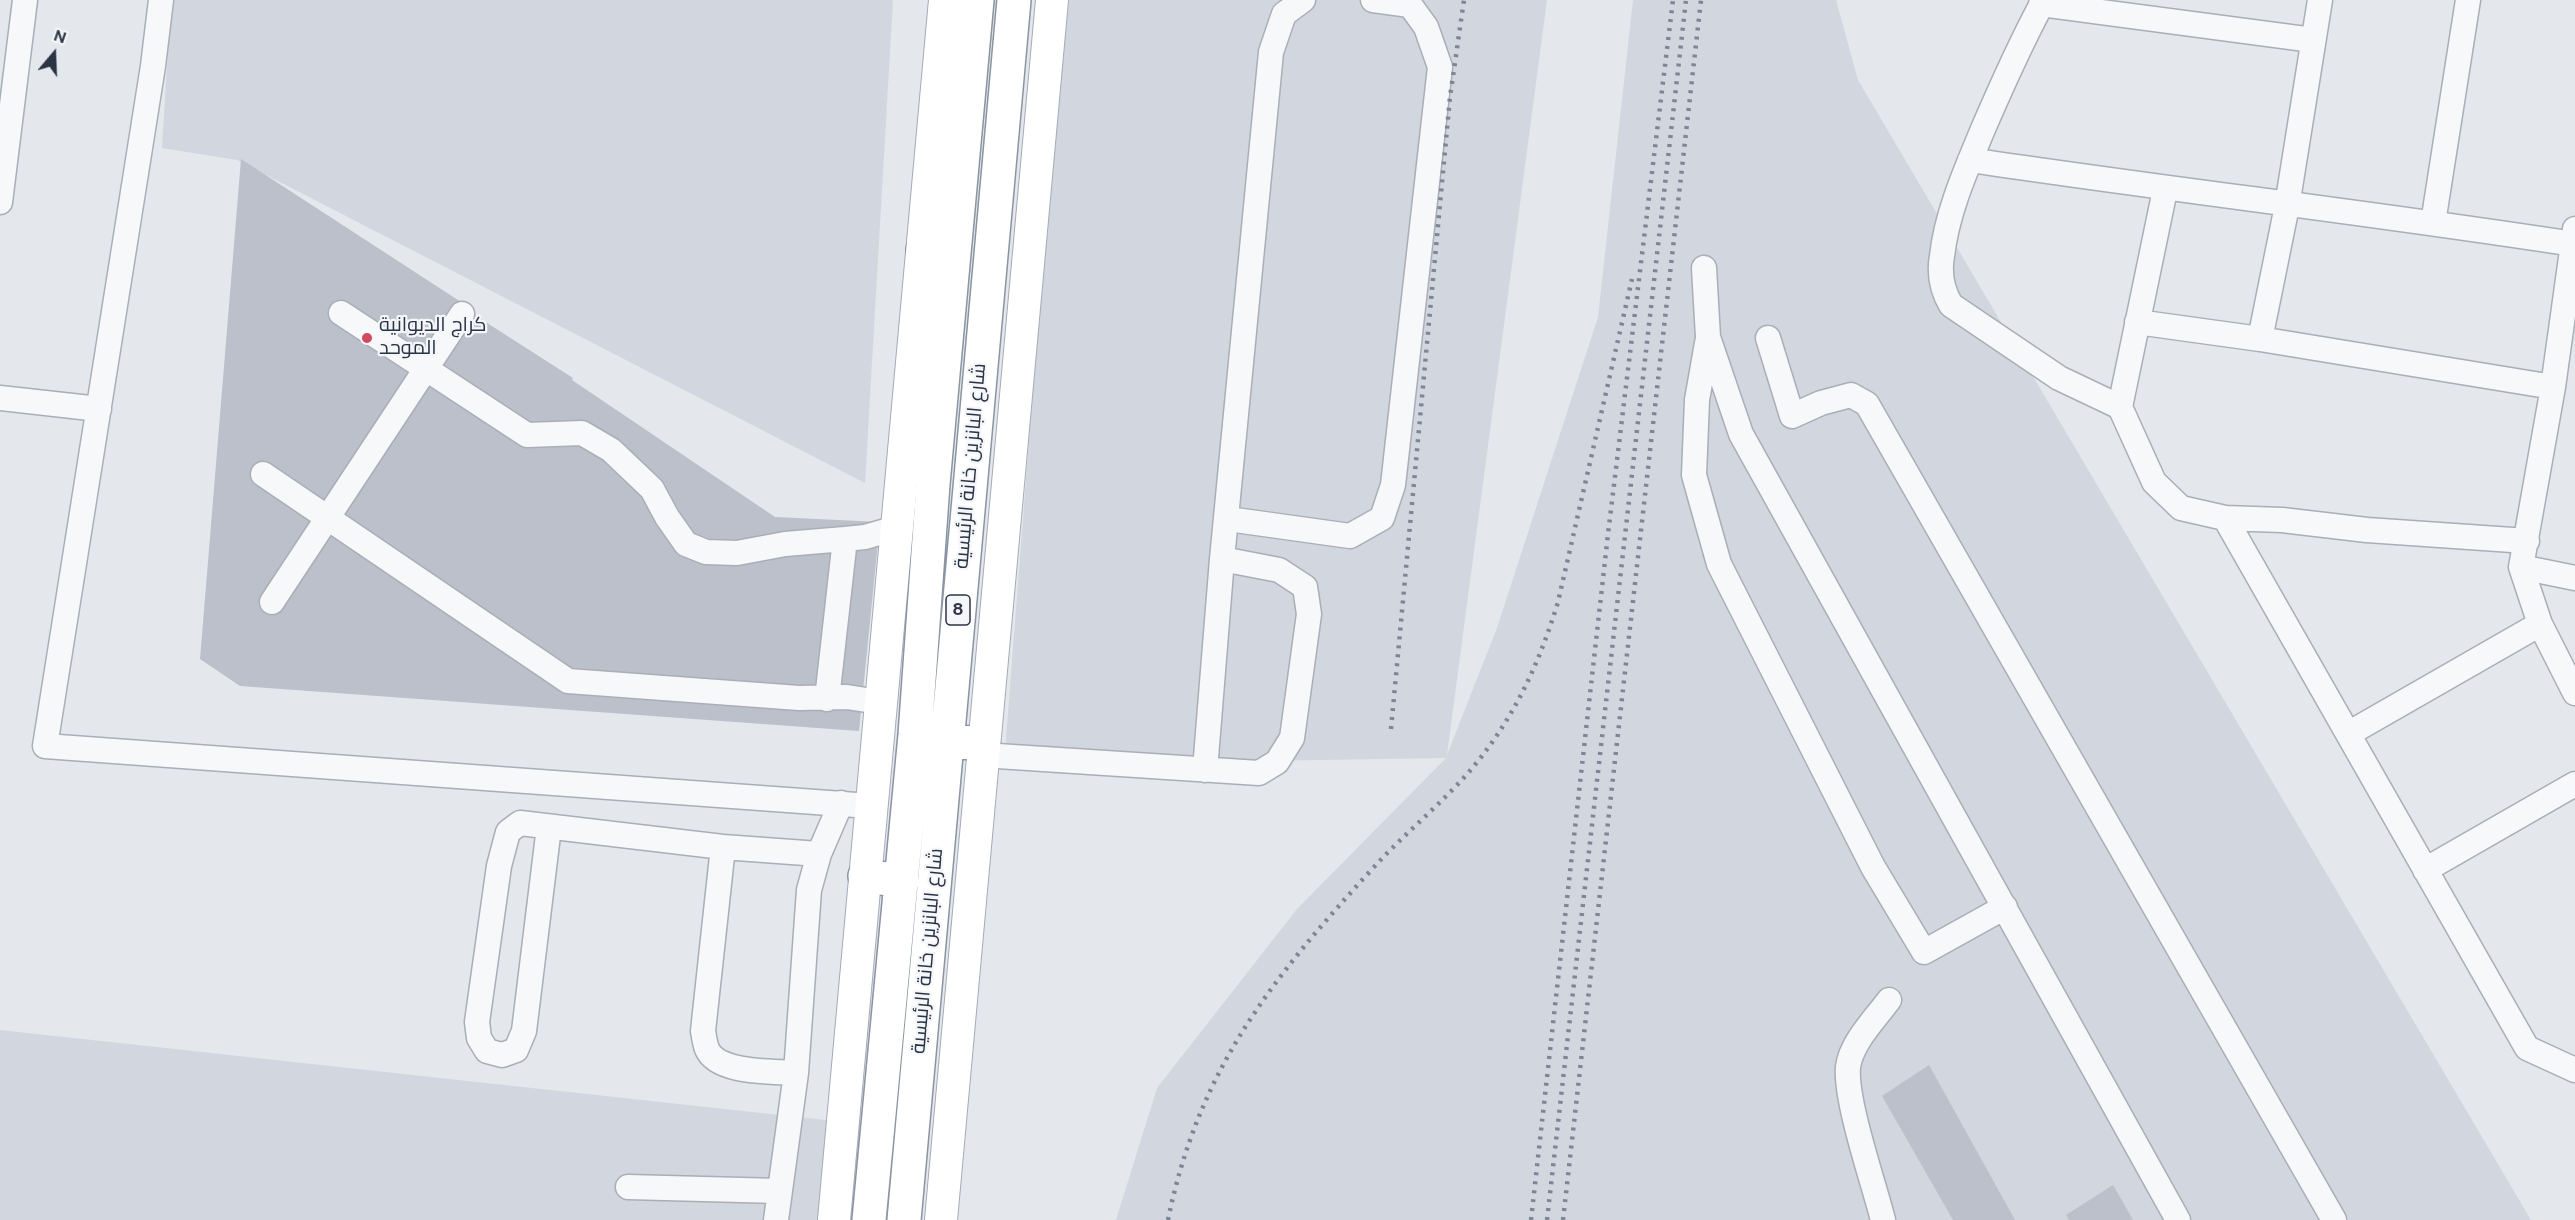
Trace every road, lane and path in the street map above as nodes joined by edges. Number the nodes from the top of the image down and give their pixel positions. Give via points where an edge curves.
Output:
1 (25, 0) edge
2 (161, 0) edge
3 (945, 0) edge
4 (977, 0) edge
5 (1014, 0) edge
6 (1052, 0) edge
7 (1303, 0) edge
8 (1373, 0) edge
9 (2320, 0) edge
10 (2468, 0) edge
11 (2042, 2) edge
12 (2313, 40) junction
13 (1970, 160) junction
14 (2165, 190) junction
15 (0, 202) edge
16 (2287, 206) junction
17 (2433, 222) junction
18 (2574, 237) edge
19 (938, 251) junction
20 (1704, 268) dead end
21 (341, 313) dead end
22 (462, 314) dead end
23 (2137, 322) junction
24 (1708, 337) junction
25 (1768, 338) dead end
26 (2260, 339) junction
27 (426, 368) junction
28 (2553, 387) junction
29 (0, 398) edge
30 (2120, 407) junction
31 (99, 410) junction
32 (263, 474) dead end
33 (328, 517) junction
34 (2225, 518) junction
35 (1228, 519) junction
36 (896, 528) junction
37 (845, 539) junction
38 (2527, 541) junction
39 (1222, 559) junction
40 (2522, 567) junction
41 (2575, 578) edge
42 (272, 602) dead end
43 (2540, 624) junction
44 (2575, 693) edge
45 (827, 699) junction
46 (879, 702) junction
47 (2348, 734) junction
48 (947, 742) junction
49 (982, 749) junction
50 (1205, 770) junction
51 (2575, 784) edge
52 (856, 805) junction
53 (549, 827) junction
54 (723, 847) junction
55 (819, 854) junction
56 (2425, 870) junction
57 (865, 876) junction
58 (902, 881) junction
59 (2005, 907) junction
60 (1889, 1000) dead end
61 (2575, 1070) edge
62 (796, 1073) junction
63 (628, 1187) dead end
64 (779, 1191) junction
65 (776, 1220) edge
66 (834, 1220) edge
67 (869, 1220) edge
68 (904, 1220) edge
69 (941, 1220) edge
70 (1883, 1220) edge
71 (2178, 1220) edge
72 (2334, 1220) edge

1 - 15 street
2 - 31 street
3 - 19 main road
4 - 19 highway, شارع البانزين خانة الرئيسية / 8
5 - 48 highway, شارع البانزين خانة الرئيسية / 8
6 - 49 main road
7 - 35 street via 1284,14 1271,52
8 - 35 street via 1410,5 1426,27 1440,67 1393,485 1382,518 1350,536
9 - 12 street
10 - 17 street
11 - 12 street
11 - 13 street
12 - 16 street
13 - 14 street
13 - 30 street via 1954,203 1941,257 1945,295 1951,305 2059,378
14 - 16 street
14 - 23 street
16 - 17 street
16 - 26 street
17 - 18 street
18 - 28 street
19 - 36 main road
19 - 58 highway, شارع البانزين خانة الرئيسية / 8
20 - 24 street
21 - 27 street
22 - 27 street
23 - 26 street
23 - 30 street
24 - 59 street via 1741,434
24 - 59 street via 1697,400 1694,475 1719,564 1867,856 1924,952
25 - 72 street via 1792,416 1851,395 1867,404
26 - 28 street
27 - 33 street
27 - 37 street via 527,435 582,433 611,450 652,489 686,544 706,552 737,554 785,544
28 - 38 street
29 - 31 street
30 - 34 street via 2154,482 2181,508
31 - 52 street via 45,746
32 - 33 street
33 - 42 street
33 - 45 street via 568,681
34 - 38 street
34 - 47 street
35 - 39 street
36 - 37 street
36 - 46 main road
37 - 45 street
38 - 40 street
39 - 50 street
39 - 50 street via 1279,570 1305,587 1309,614 1292,738 1277,762 1259,773
40 - 41 street
40 - 43 street
43 - 44 street
43 - 47 street
45 - 46 street via 847,697
46 - 52 main road
47 - 56 street
48 - 49 highway
48 - 68 highway, شارع البانزين خانة الرئيسية / 8
49 - 50 street
49 - 69 main road
51 - 56 street
52 - 55 street
52 - 57 main road
53 - 53 street via 520,824 508,832 499,866 477,1022 479,1038 487,1051 502,1054 516,1050 524,1031
53 - 54 street
54 - 55 street
54 - 62 street via 703,1031 707,1051 720,1062 739,1069
55 - 62 street via 809,890
56 - 61 street via 2527,1048
57 - 58 highway
57 - 66 main road
58 - 67 highway, شارع البانزين خانة الرئيسية / 8
59 - 71 street
60 - 70 street via 1859,1041 1848,1066 1853,1105
62 - 64 street
63 - 64 street
64 - 65 street

